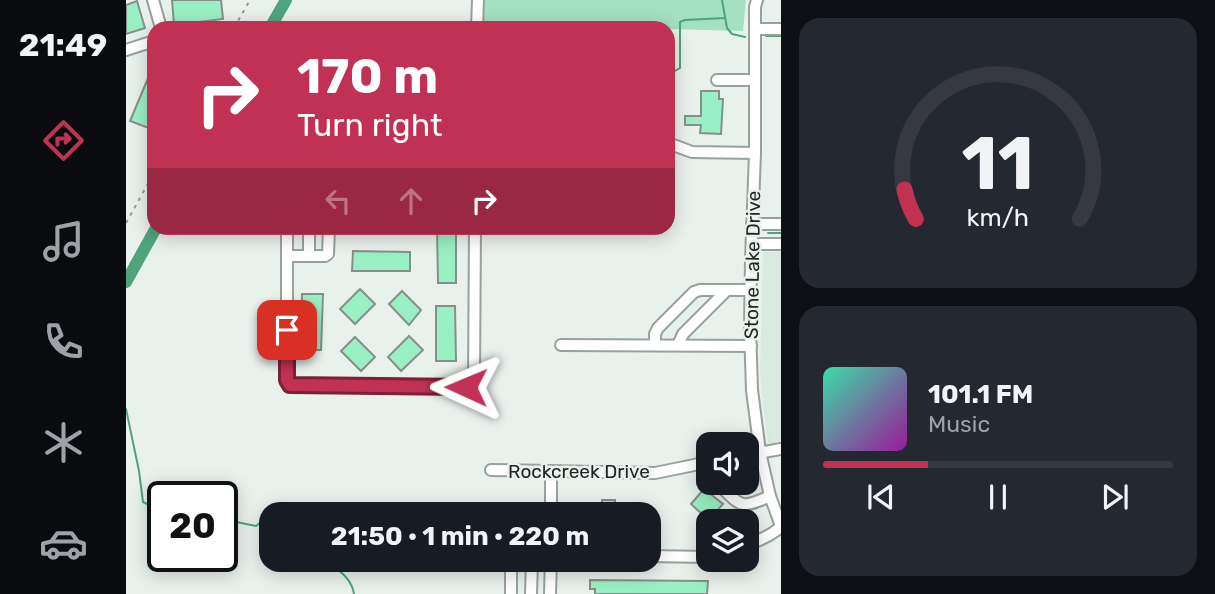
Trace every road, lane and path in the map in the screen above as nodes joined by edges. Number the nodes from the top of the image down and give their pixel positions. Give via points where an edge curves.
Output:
1 (153, 0) edge
2 (250, 0) edge
3 (478, 0) edge
4 (757, 0) edge
5 (159, 21) edge
6 (238, 21) edge
7 (477, 21) edge
8 (755, 29) junction
9 (781, 29) edge
10 (147, 43) edge
11 (126, 50) edge
12 (717, 80) dead end
13 (755, 80) junction
14 (675, 146) edge
15 (755, 153) junction
16 (147, 186) edge
17 (126, 223) edge
18 (752, 224) junction
19 (781, 224) edge
20 (287, 235) edge
21 (309, 235) edge
22 (329, 235) edge
23 (475, 235) edge
24 (751, 244) junction
25 (781, 244) edge
26 (287, 256) junction
27 (309, 256) junction
28 (727, 290) junction
29 (750, 290) junction
30 (561, 345) dead end
31 (655, 345) junction
32 (678, 345) junction
33 (751, 346) junction
34 (781, 449) edge
35 (760, 453) junction
36 (696, 464) edge
37 (491, 470) dead end
38 (551, 471) junction
39 (730, 495) edge
40 (770, 496) junction
41 (551, 502) edge
42 (781, 527) edge
43 (759, 540) edge
44 (661, 556) edge
45 (696, 557) edge
46 (511, 572) edge
47 (532, 572) edge
48 (551, 572) edge
49 (511, 594) edge
50 (531, 594) edge
51 (550, 594) edge

1 - 5 street
2 - 6 path
3 - 7 street
4 - 8 street, Stone Lake Drive
8 - 9 street
8 - 13 street, Stone Lake Drive
10 - 11 street
12 - 13 street
13 - 15 street, Stone Lake Drive
14 - 15 street via 692,152
15 - 18 street, Stone Lake Drive
16 - 17 path
18 - 19 street
18 - 24 street, Stone Lake Drive
20 - 26 street
21 - 27 street
22 - 27 street via 328,254
23 - 26 street via 474,381 466,387 290,385
24 - 25 street
24 - 29 street, Stone Lake Drive
26 - 27 street
28 - 29 street
28 - 31 street via 694,292 658,328
28 - 32 street via 683,334
29 - 33 street, Stone Lake Drive
30 - 31 street
31 - 32 street
32 - 33 street
33 - 35 street, Stone Lake Drive
34 - 35 street
35 - 40 street, Stone Lake Drive
36 - 38 street, Rockcreek Drive via 655,473
37 - 38 street, Rockcreek Drive
38 - 41 street
39 - 40 street via 739,504 750,505
40 - 42 street, Stone Lake Drive
42 - 43 street
44 - 45 street
46 - 49 street
47 - 50 street
48 - 51 street

